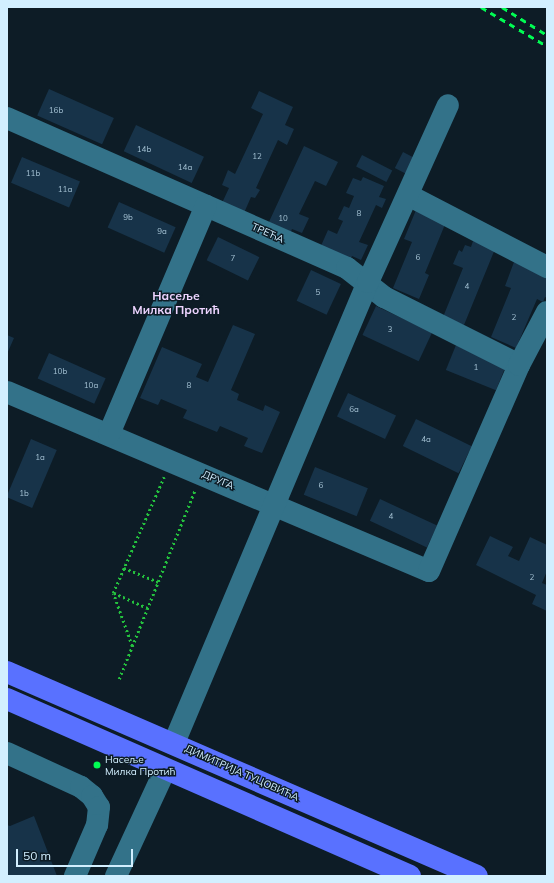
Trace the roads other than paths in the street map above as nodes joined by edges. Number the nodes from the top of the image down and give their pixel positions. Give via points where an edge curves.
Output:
1 (448, 106) dead end
2 (7, 118) edge
3 (408, 195) junction
4 (206, 206) junction
5 (547, 267) edge
6 (368, 282) junction
7 (547, 312) edge
8 (519, 365) junction
9 (7, 392) edge
10 (109, 434) junction
11 (273, 504) junction
12 (7, 672) edge
13 (7, 699) edge
14 (174, 743) junction
15 (7, 753) edge
16 (165, 770) junction
17 (75, 876) edge
18 (116, 876) edge
19 (410, 876) edge
20 (477, 876) edge

1 - 3 street
2 - 4 street, ТРЕЋА
3 - 5 street
3 - 6 street
4 - 6 street, ТРЕЋА via 347,268
4 - 10 street
6 - 8 street, ТРЕЋА via 384,297
6 - 11 street
7 - 8 street
8 - 11 street, ДРУГА via 429,572
9 - 10 street, ДРУГА
10 - 11 street, ДРУГА
11 - 14 street
12 - 14 main road, ДИМИТРИЈА ТУЦОВИЋА
13 - 16 main road
14 - 20 main road, ДИМИТРИЈА ТУЦОВИЋА
15 - 17 street via 81,787 92,796 99,807 97,825
16 - 18 street
16 - 19 main road

